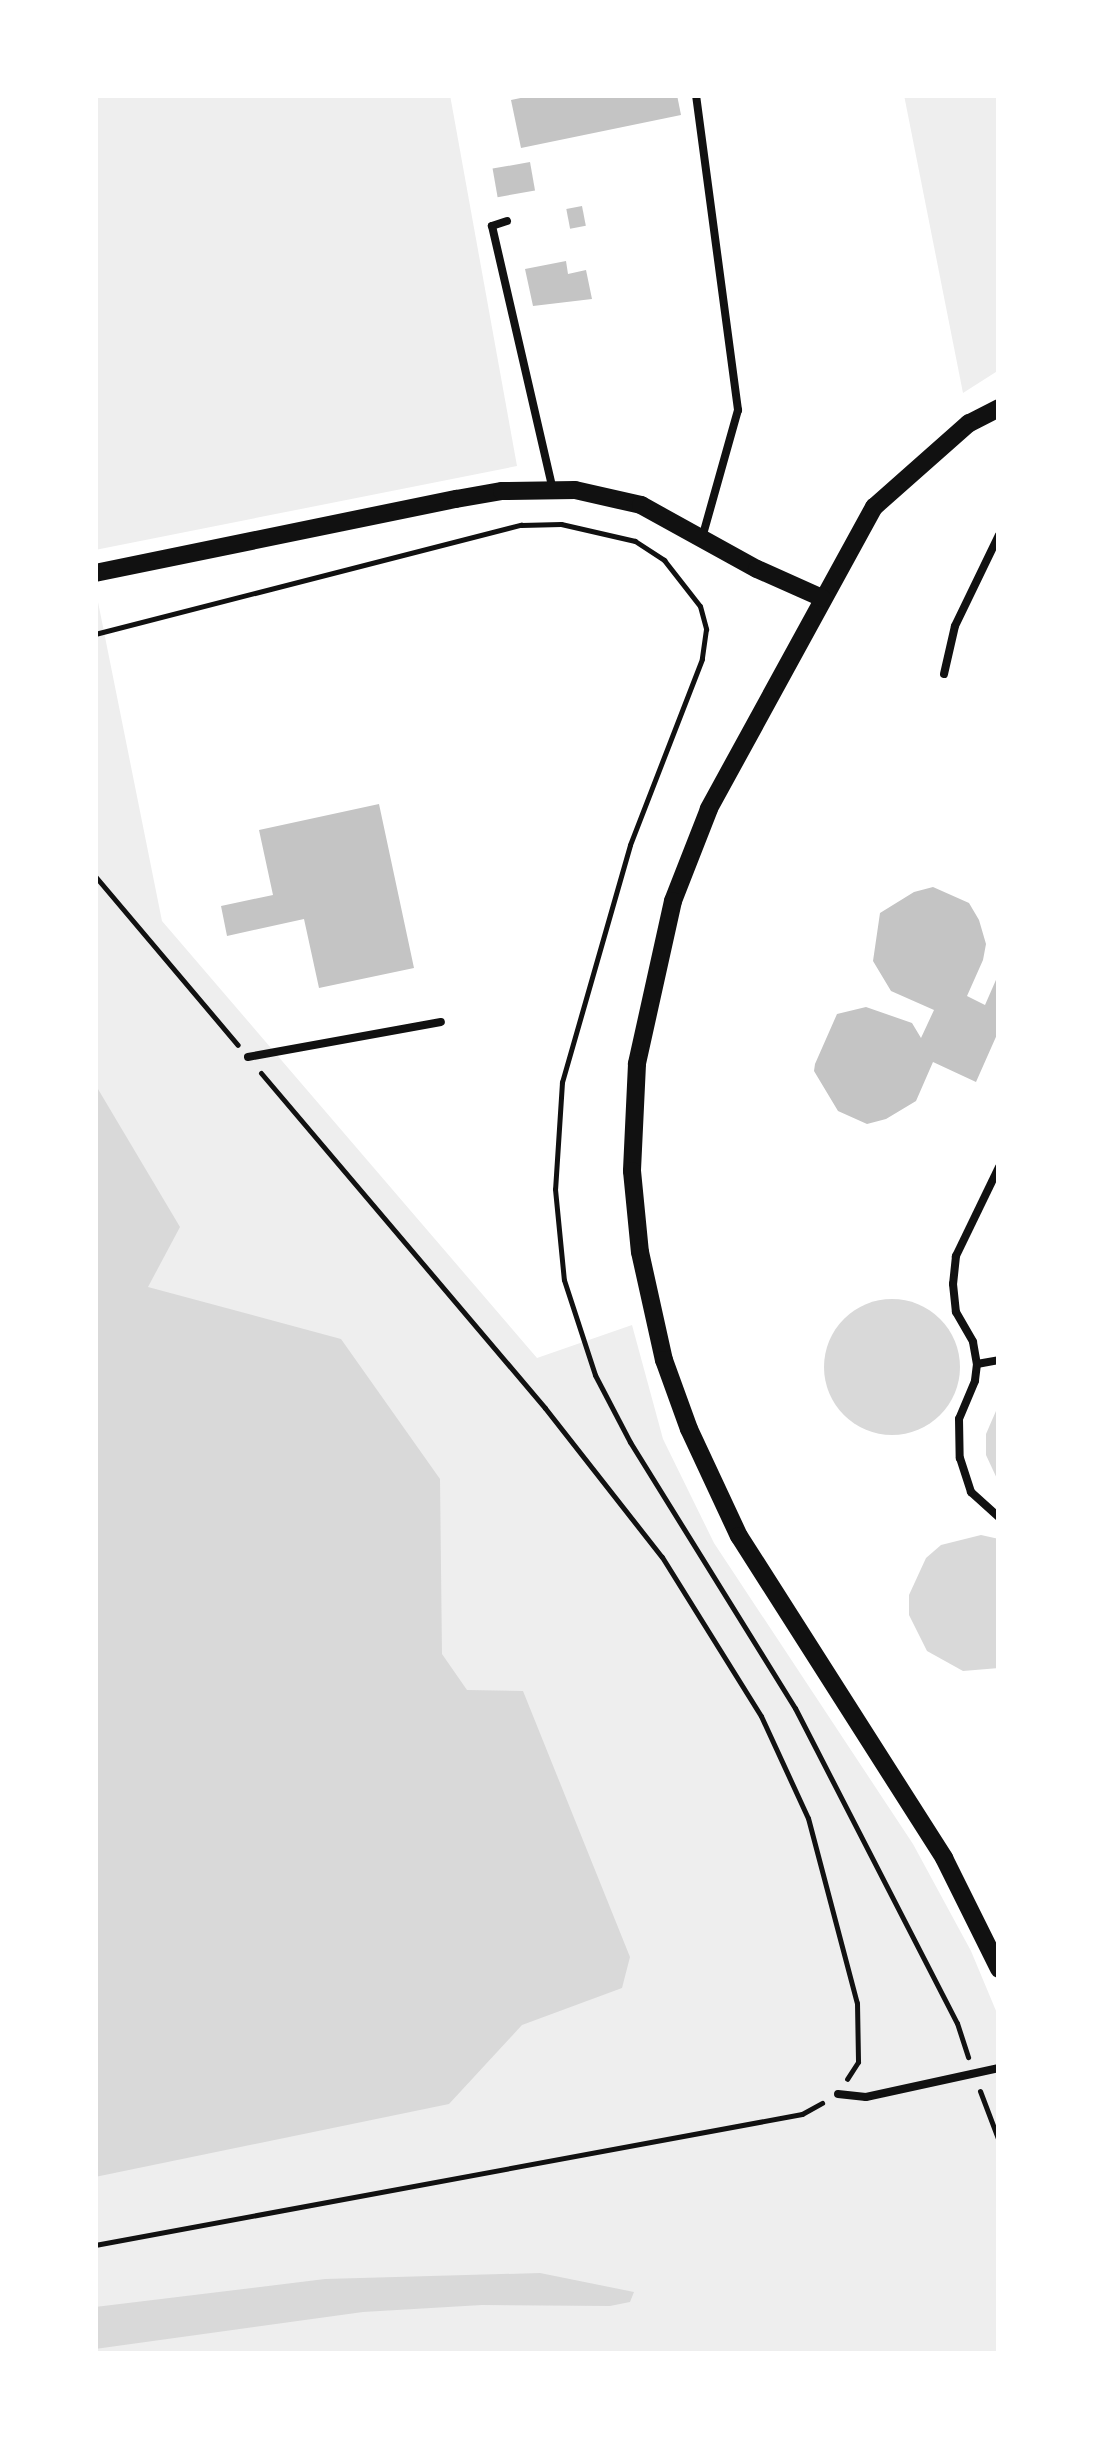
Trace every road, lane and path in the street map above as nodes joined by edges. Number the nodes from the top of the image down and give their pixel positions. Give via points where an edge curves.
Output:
1 (696, 95) edge
2 (507, 220) dead end
3 (999, 408) edge
4 (552, 490) junction
5 (999, 535) edge
6 (702, 538) junction
7 (95, 573) edge
8 (822, 598) junction
9 (944, 674) dead end
10 (95, 876) edge
11 (440, 1022) dead end
12 (248, 1057) junction
13 (999, 1167) edge
14 (999, 1360) edge
15 (977, 1364) junction
16 (999, 1517) edge
17 (999, 1969) edge
18 (999, 2068) edge
19 (838, 2094) junction
20 (95, 2245) edge

1 - 6 lane via 738,410
2 - 4 lane via 492,226
3 - 8 street via 969,423 874,507
4 - 6 street via 640,504
4 - 7 street via 456,499
5 - 9 lane via 954,626
6 - 8 street
8 - 17 street via 709,808 672,901 637,1064 632,1171 640,1252 664,1360 739,1536 944,1858
10 - 12 path
11 - 12 lane
12 - 19 path via 650,1542 761,1716 808,1818 857,2003 858,2062
13 - 15 lane via 956,1256 956,1312
14 - 15 lane
15 - 16 lane via 959,1419 960,1458 971,1492
18 - 19 lane via 866,2097
19 - 20 path via 802,2114

